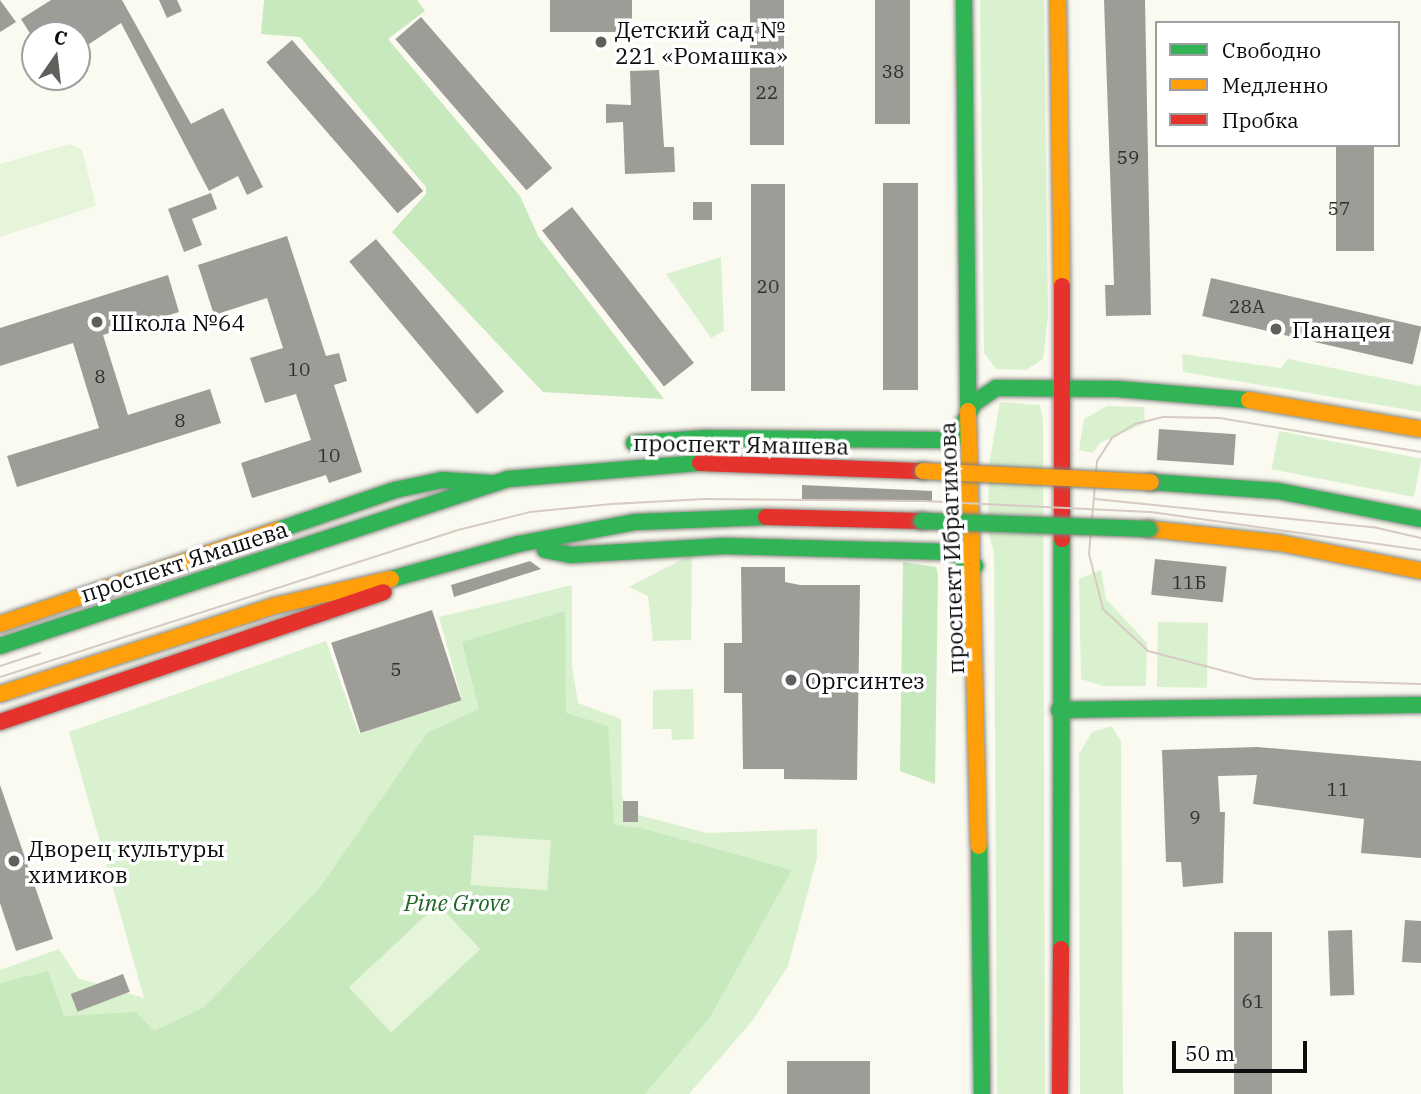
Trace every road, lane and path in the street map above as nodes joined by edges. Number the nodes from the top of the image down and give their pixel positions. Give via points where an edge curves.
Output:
1 (964, 0) edge
2 (1058, 0) edge
3 (1062, 388) junction
4 (968, 415) junction
5 (1421, 429) edge
6 (614, 445) dead end
7 (566, 456) dead end
8 (508, 479) junction
9 (491, 483) junction
10 (1421, 519) edge
11 (518, 544) junction
12 (449, 566) junction
13 (975, 566) junction
14 (1421, 571) edge
15 (0, 624) edge
16 (0, 646) edge
17 (0, 694) edge
18 (1421, 705) edge
19 (1059, 710) junction
20 (0, 722) edge
21 (982, 1094) edge
22 (1060, 1094) edge

1 - 4 main road, проспект Ибрагимова
2 - 3 main road
3 - 4 main road via 996,388 983,394
3 - 5 main road via 1270,402
3 - 19 main road
4 - 6 main road via 956,438 947,440 705,438
4 - 13 main road, проспект Ибрагимова
7 - 8 main road
8 - 9 main road, проспект Ямашева
8 - 10 main road, проспект Ямашева, bridge via 710,462 923,471 1278,491
9 - 15 main road via 442,480 395,490
9 - 16 main road, проспект Ямашева
11 - 12 main road
11 - 13 main road via 571,555 724,546 952,552
11 - 14 main road, bridge via 636,522 715,516 922,522 1149,529 1280,543
12 - 17 main road via 278,605
12 - 20 main road via 330,613
13 - 21 main road, проспект Ибрагимова
18 - 19 main road
19 - 22 main road

